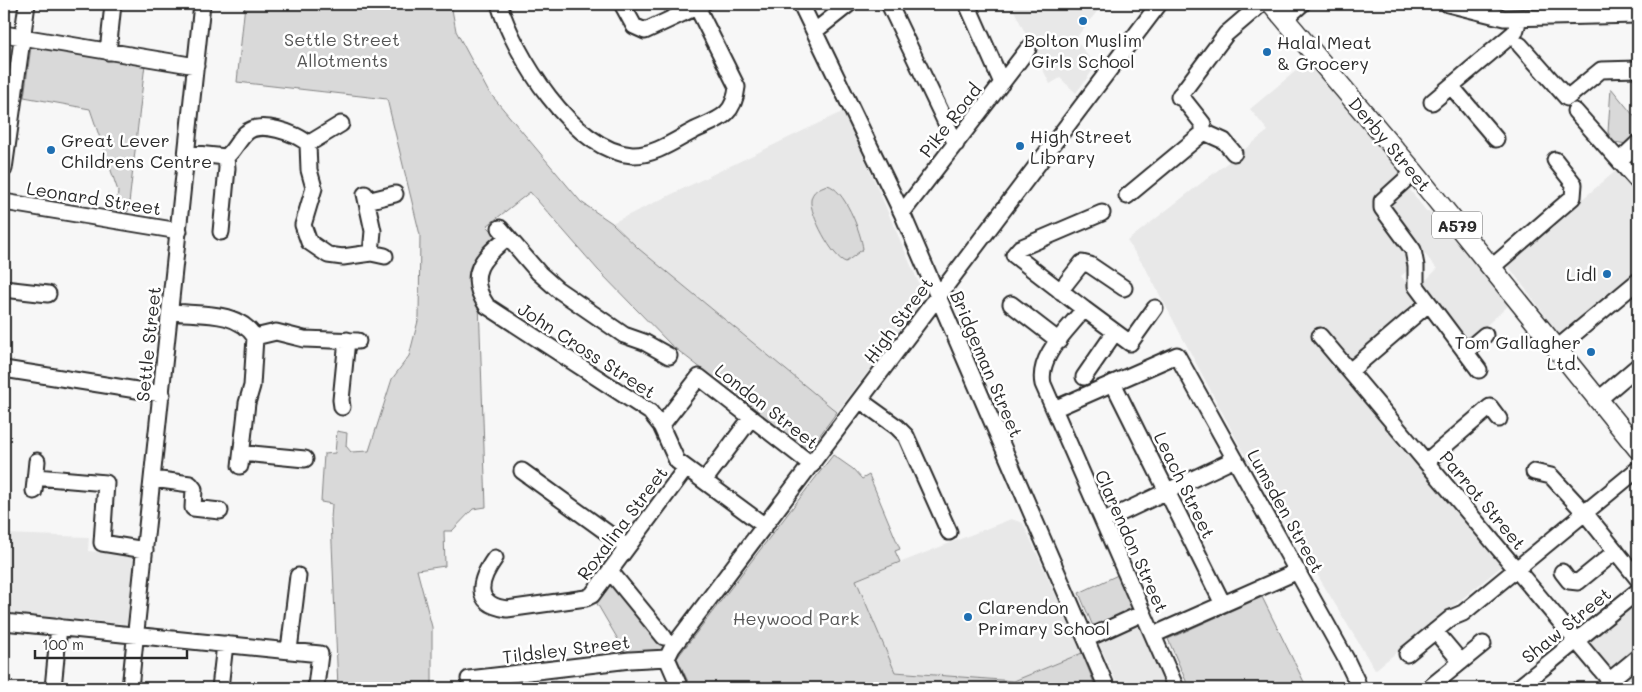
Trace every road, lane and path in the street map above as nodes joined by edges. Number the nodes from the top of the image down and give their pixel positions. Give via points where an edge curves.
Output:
1 (27, 4) edge
2 (113, 4) edge
3 (202, 4) edge
4 (499, 4) edge
5 (622, 4) edge
6 (800, 4) edge
7 (848, 4) edge
8 (889, 4) edge
9 (967, 4) edge
10 (1159, 4) edge
11 (1261, 4) edge
12 (1272, 4) edge
13 (1302, 4) edge
14 (1448, 4) edge
15 (700, 5) edge
16 (1483, 8) edge
17 (1607, 10) edge
18 (1638, 15) edge
19 (1285, 19) junction
20 (1519, 19) junction
21 (815, 31) junction
22 (4, 34) edge
23 (23, 38) junction
24 (1520, 45) dead end
25 (1028, 49) dead end
26 (108, 52) junction
27 (196, 66) junction
28 (1638, 69) edge
29 (1002, 83) junction
30 (1451, 86) junction
31 (1432, 102) dead end
32 (1571, 104) junction
33 (8, 118) edge
34 (340, 124) dead end
35 (1204, 132) junction
36 (1496, 140) dead end
37 (1638, 143) edge
38 (308, 144) junction
39 (956, 144) junction
40 (187, 153) junction
41 (1234, 153) dead end
42 (226, 157) junction
43 (1556, 160) dead end
44 (1620, 160) junction
45 (4, 169) edge
46 (1414, 172) junction
47 (1638, 182) edge
48 (395, 194) dead end
49 (1127, 196) dead end
50 (4, 202) edge
51 (902, 213) junction
52 (1102, 213) dead end
53 (179, 231) junction
54 (221, 232) dead end
55 (307, 238) junction
56 (294, 246) dead end
57 (1491, 268) junction
58 (1638, 282) edge
59 (4, 289) edge
60 (1124, 290) dead end
61 (1060, 291) junction
62 (48, 294) dead end
63 (938, 297) junction
64 (1011, 304) dead end
65 (1428, 304) junction
66 (1155, 308) dead end
67 (1084, 309) junction
68 (170, 312) junction
69 (1115, 332) junction
70 (1485, 335) dead end
71 (1320, 336) dead end
72 (255, 337) junction
73 (1059, 341) junction
74 (1556, 349) junction
75 (1465, 352) junction
76 (669, 356) dead end
77 (1638, 366) edge
78 (4, 369) edge
79 (1479, 370) dead end
80 (1350, 371) junction
81 (1090, 374) dead end
82 (1113, 383) junction
83 (162, 394) junction
84 (1598, 400) junction
85 (860, 401) junction
86 (342, 407) dead end
87 (1054, 409) junction
88 (750, 418) junction
89 (1499, 419) dead end
90 (661, 426) junction
91 (1638, 449) edge
92 (296, 455) dead end
93 (1235, 459) junction
94 (38, 461) dead end
95 (1427, 461) junction
96 (812, 465) junction
97 (686, 468) junction
98 (1638, 468) edge
99 (522, 471) dead end
100 (1534, 472) dead end
101 (153, 479) junction
102 (704, 481) junction
103 (1167, 491) junction
104 (220, 511) dead end
105 (1585, 513) junction
106 (1104, 521) junction
107 (765, 526) junction
108 (949, 532) dead end
109 (627, 547) junction
110 (145, 550) junction
111 (1616, 551) junction
112 (495, 558) dead end
113 (1516, 568) junction
114 (610, 571) junction
115 (1298, 571) junction
116 (1562, 572) dead end
117 (298, 576) dead end
118 (1638, 579) edge
119 (1638, 591) edge
120 (1223, 604) junction
121 (1143, 613) junction
122 (4, 622) edge
123 (59, 627) junction
124 (1435, 630) junction
125 (136, 634) junction
126 (1153, 635) junction
127 (664, 638) dead end
128 (1086, 639) junction
129 (1576, 640) junction
130 (225, 644) junction
131 (1483, 644) dead end
132 (289, 650) junction
133 (1407, 654) dead end
134 (1638, 657) edge
135 (667, 658) junction
136 (1461, 662) junction
137 (469, 679) dead end
138 (1613, 684) edge
139 (316, 686) dead end
140 (53, 688) edge
141 (130, 688) edge
142 (220, 688) edge
143 (680, 688) edge
144 (1107, 688) edge
145 (1176, 688) edge
146 (1358, 688) edge
147 (1429, 688) edge
148 (1518, 688) edge

1 - 23 street
2 - 26 street
3 - 27 street, Settle Street
4 - 15 street via 510,36 556,104 599,144 634,155 651,153 727,114 736,101 737,87
5 - 15 street via 634,26 645,31
6 - 21 street, Bridgeman Street
7 - 21 street
8 - 39 street
9 - 29 street
10 - 63 street, High Street
11 - 35 street via 1231,30 1180,96 1203,124
12 - 19 main road, Derby Street / A579
13 - 19 street
14 - 16 street
16 - 20 street via 1495,17
17 - 18 street
17 - 20 street
19 - 46 main road, Derby Street / A579
20 - 30 street via 1515,32
21 - 51 street, Bridgeman Street
22 - 23 street
23 - 26 street
23 - 33 street
24 - 32 street
25 - 29 street, Pike Road
26 - 27 street
27 - 40 street, Settle Street
28 - 32 street via 1600,70
29 - 39 street, Pike Road
30 - 31 street
30 - 36 street
32 - 44 street
33 - 45 street
34 - 38 street
35 - 41 street via 1224,141
35 - 49 street via 1149,186
37 - 44 street
38 - 42 street via 294,133 258,128 246,132
38 - 55 street via 309,170 314,188 303,225
39 - 51 street, Pike Road
40 - 42 street
40 - 53 street, Settle Street
42 - 54 street
43 - 57 street via 1572,179 1573,197
44 - 47 street
46 - 57 main road, Derby Street / A579
46 - 65 street via 1381,204 1413,250 1416,286
48 - 55 street via 366,198 378,255 343,257 328,254 317,249
50 - 53 street, Leonard Street
51 - 63 street, Bridgeman Street
52 - 61 street via 1020,248 1014,255
53 - 68 street, Settle Street
55 - 56 street
57 - 74 main road, Derby Street / A579
58 - 74 street
59 - 62 street
60 - 61 street via 1090,264 1082,263
61 - 67 street
63 - 85 street, High Street
63 - 128 street, Bridgeman Street
64 - 73 street via 1020,319
65 - 75 street
65 - 80 street
66 - 69 street via 1130,343
67 - 69 street
67 - 73 street, Clarendon Street
68 - 72 street via 232,317 244,323
68 - 83 street, Settle Street
69 - 81 street
70 - 75 street
71 - 80 street, Parrot Street
72 - 86 street via 276,332 304,339 353,340 338,389
72 - 92 street via 252,386 241,460
73 - 87 street, Clarendon Street via 1047,357 1041,375
74 - 84 main road, Derby Street / A579
75 - 79 street
76 - 90 street, John Cross Street via 618,331 558,289 504,233 480,265 478,288 487,306 650,412
77 - 84 street
78 - 83 street
80 - 95 street, Parrot Street
82 - 87 street
82 - 93 street, Lumsden Street via 1177,355
82 - 103 street, Leach Street
83 - 101 street, Settle Street
84 - 91 main road, Derby Street / A579
85 - 96 street, High Street
85 - 108 street via 906,436
87 - 106 street, Clarendon Street
88 - 90 street, London Street via 698,377
88 - 96 street, London Street
88 - 102 street
89 - 95 street via 1490,407
90 - 97 street, John Cross Street via 674,457
93 - 103 street
93 - 115 street, Lumsden Street
94 - 110 street via 35,484 106,483 101,540 104,544
95 - 113 street, Parrot Street
96 - 107 street, High Street
97 - 102 street, John Cross Street
97 - 109 street, Roxalina Street
98 - 105 street
99 - 109 street
100 - 105 street via 1551,476
101 - 104 street via 190,484 194,489 193,508
101 - 110 street, Settle Street
102 - 107 street, John Cross Street
103 - 106 street
103 - 120 street, Leach Street
105 - 111 street
105 - 113 street
106 - 121 street, Clarendon Street
107 - 135 street, High Street
109 - 114 street, Roxalina Street
110 - 125 street, Settle Street
111 - 116 street via 1578,582 1569,581
111 - 118 street
112 - 114 street, Roxalina Street via 482,579 481,589 490,604 502,608 586,598
113 - 124 street via 1463,613
113 - 129 street, Parrot Street
114 - 127 street via 648,629
115 - 120 street
115 - 146 street, Lumsden Street via 1346,659
117 - 132 street
119 - 129 street, Shaw Street
120 - 126 street
121 - 126 street, Clarendon Street
121 - 128 street
122 - 123 street
123 - 125 street
123 - 140 street
124 - 133 street
124 - 136 street
125 - 130 street
125 - 141 street, Settle Street
126 - 145 street, Clarendon Street
128 - 144 street, Bridgeman Street
129 - 138 street, Parrot Street
129 - 148 street, Shaw Street
130 - 132 street
130 - 142 street
131 - 136 street
132 - 139 street via 320,654
134 - 138 street
135 - 137 street, Tildsley Street
135 - 143 street
136 - 147 street

